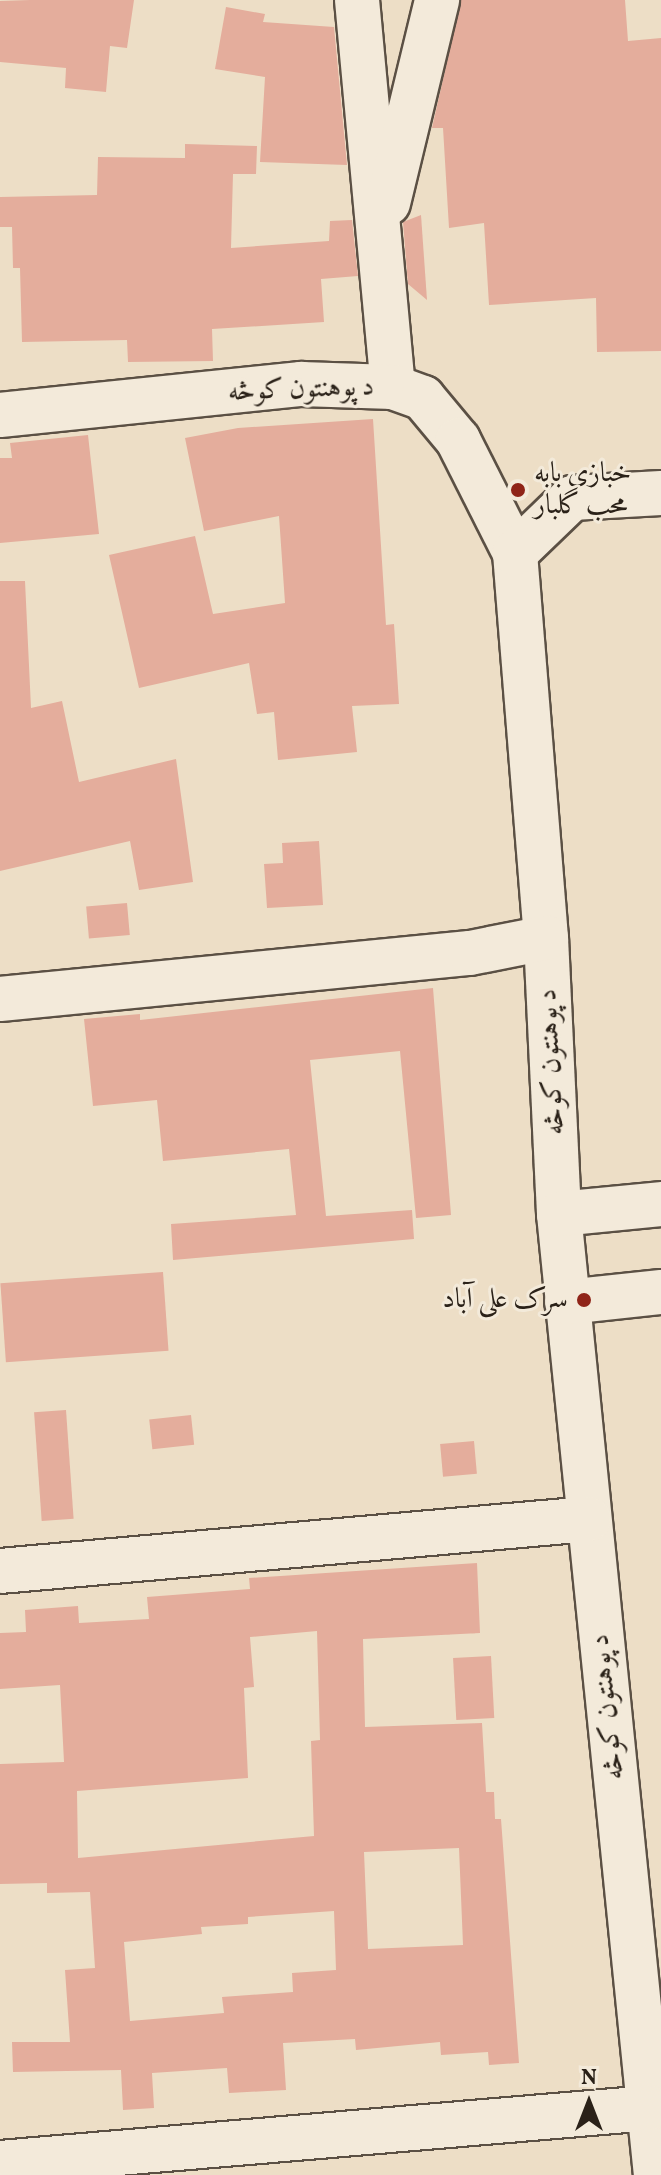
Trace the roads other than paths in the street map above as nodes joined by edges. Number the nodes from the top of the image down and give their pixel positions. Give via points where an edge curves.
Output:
1 (357, 0) edge
2 (437, 0) edge
3 (380, 236) junction
4 (393, 387) junction
5 (0, 415) edge
6 (661, 493) edge
7 (515, 553) junction
8 (546, 938) junction
9 (0, 999) edge
10 (661, 1204) edge
11 (559, 1214) junction
12 (661, 1292) edge
13 (567, 1302) junction
14 (589, 1519) junction
15 (0, 1571) edge
16 (650, 2108) junction
17 (0, 2163) edge
18 (656, 2175) edge

1 - 3 street
2 - 3 street
3 - 4 street
4 - 5 street, د پوهنتون کوڅه via 301,384
4 - 7 street, د پوهنتون کوڅه via 423,398 458,440
6 - 7 street via 572,498
7 - 8 street, د پوهنتون کوڅه
8 - 9 street via 470,953
8 - 11 street, د پوهنتون کوڅه
10 - 11 street
11 - 13 street, د پوهنتون کوڅه
12 - 13 street
13 - 14 street, د پوهنتون کوڅه
14 - 15 street
14 - 16 street, د پوهنتون کوڅه
16 - 17 street
16 - 18 street, د پوهنتون کوڅه

